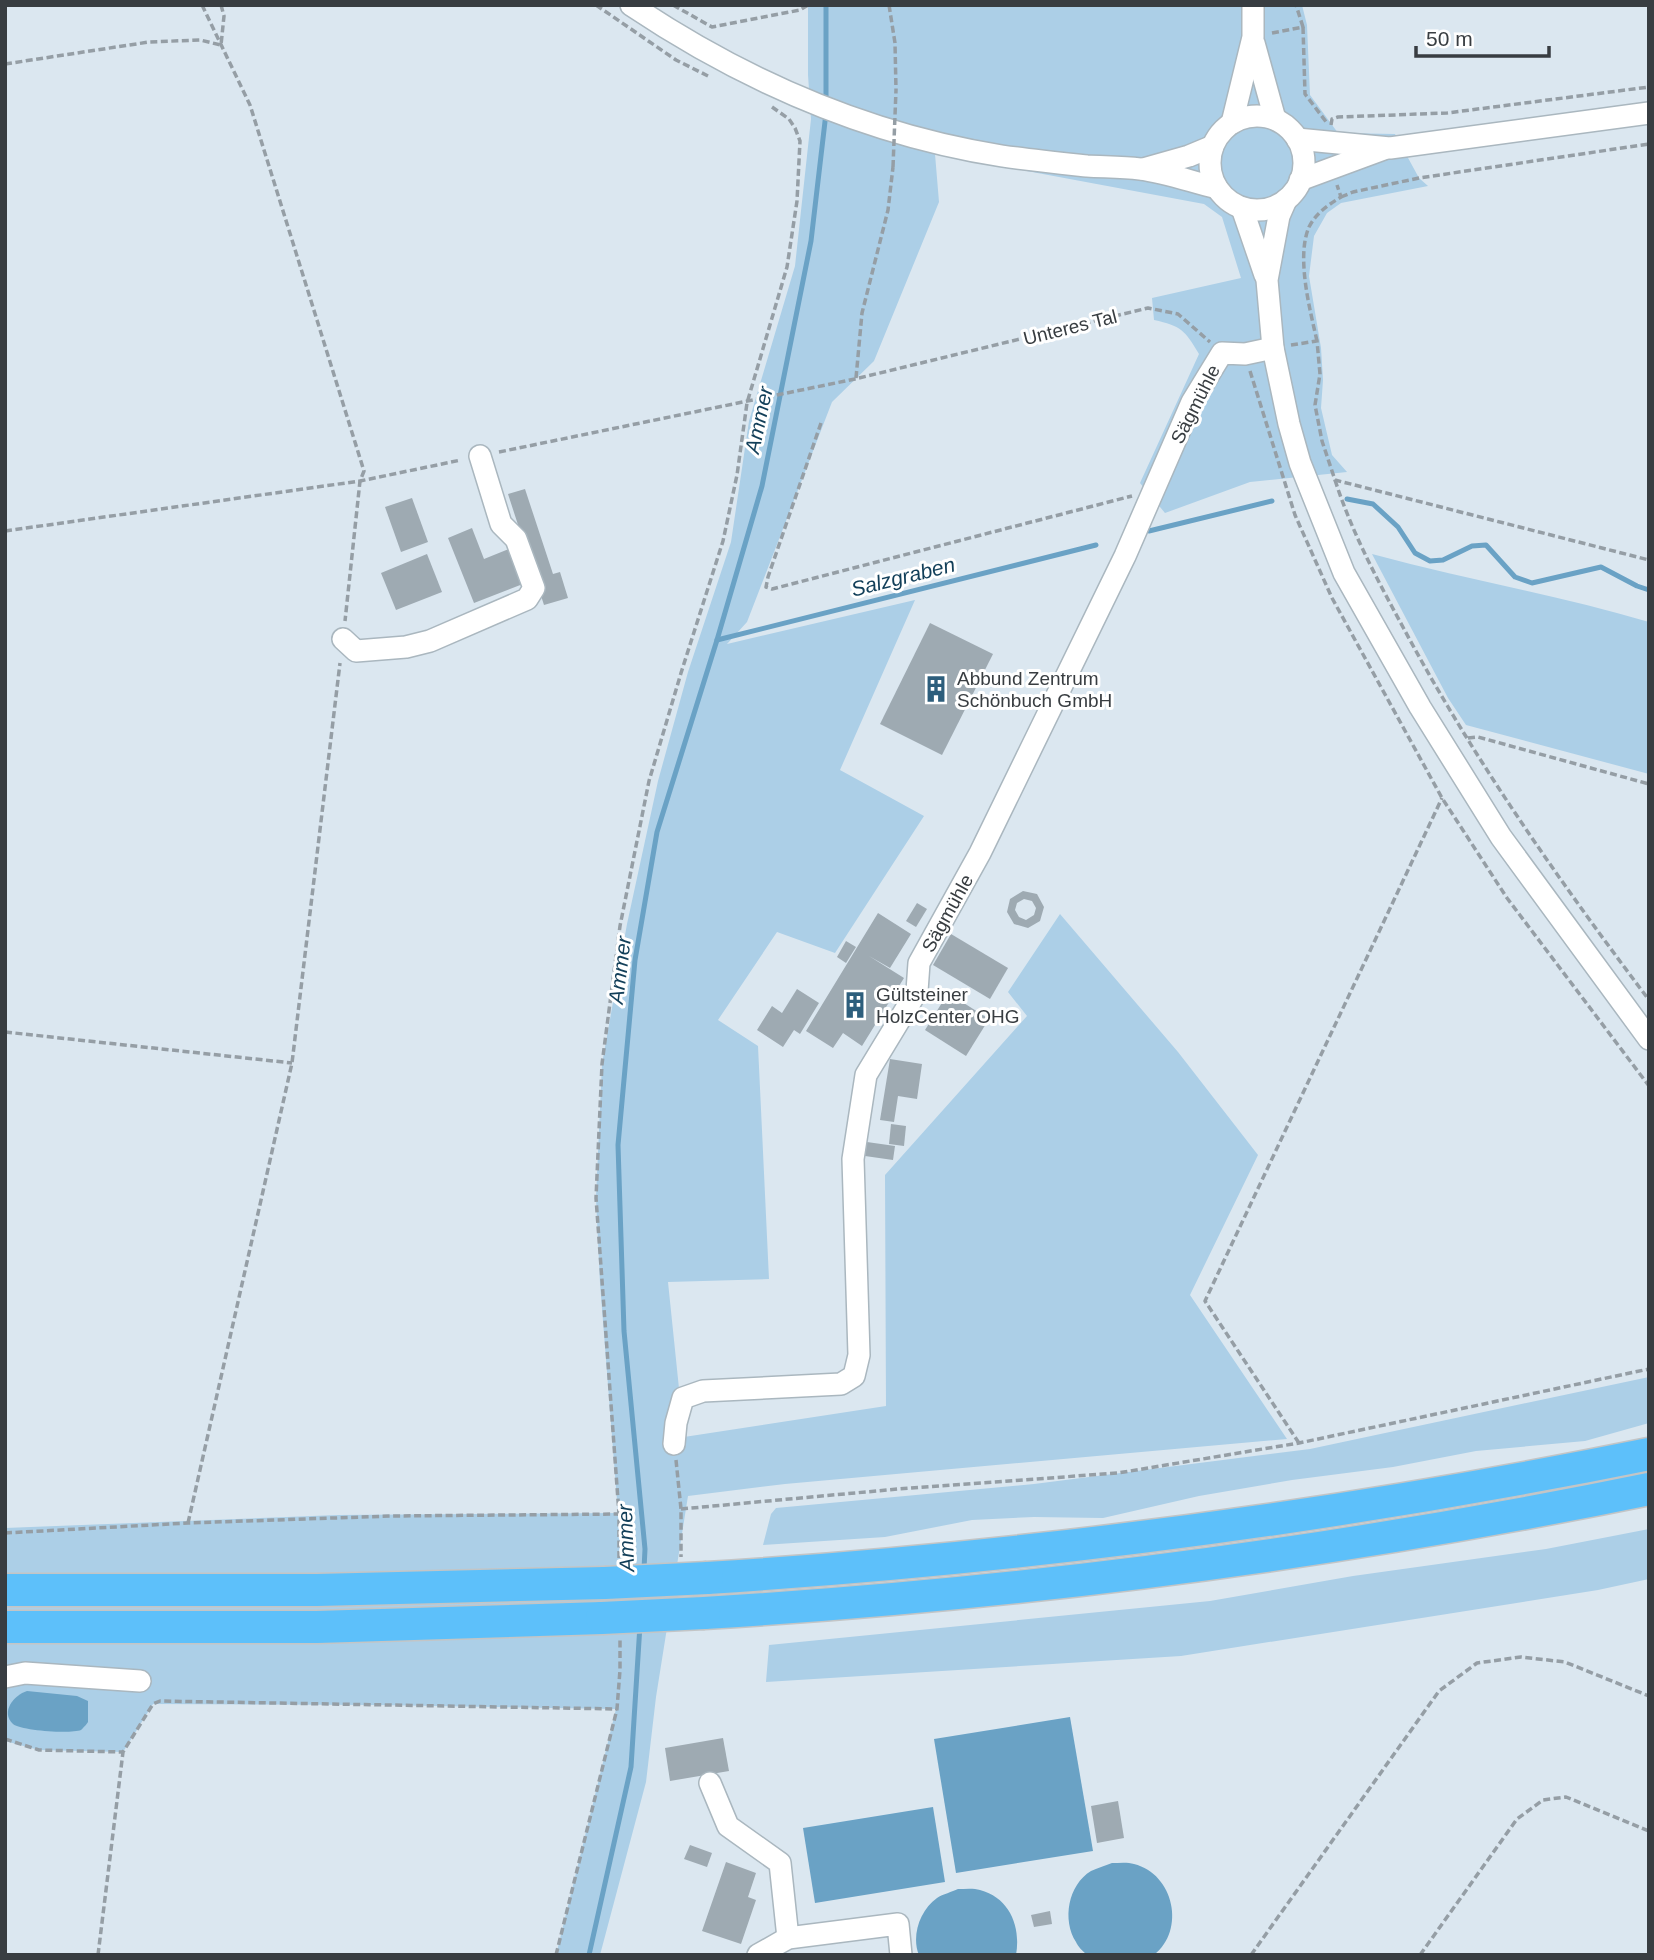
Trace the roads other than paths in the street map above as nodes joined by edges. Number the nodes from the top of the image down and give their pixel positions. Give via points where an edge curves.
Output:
1 (631, 5) edge
2 (1253, 5) edge
3 (1253, 37) junction
4 (1649, 113) edge
5 (1275, 120) junction
6 (1232, 123) junction
7 (1297, 139) junction
8 (1213, 146) junction
9 (1390, 148) junction
10 (1141, 169) junction
11 (1300, 180) junction
12 (1217, 188) junction
13 (1286, 200) junction
14 (1242, 208) junction
15 (1266, 279) junction
16 (1273, 348) junction
17 (480, 456) road end
18 (343, 639) road end
19 (1649, 1039) edge
20 (674, 1444) road end
21 (1649, 1454) edge
22 (1649, 1489) edge
23 (5, 1590) edge
24 (5, 1627) edge
25 (5, 1677) edge
26 (140, 1681) dead end
27 (710, 1783) dead end
28 (788, 1938) junction
29 (758, 1955) edge
30 (901, 1955) edge

1 - 10 street via 709,53 800,97 866,122 1000,155
2 - 3 street
3 - 5 street
3 - 6 street
4 - 9 street
5 - 6 street via 1257,116
5 - 7 street
6 - 8 street
7 - 9 street
7 - 11 street via 1304,163
8 - 10 street
8 - 12 street via 1210,172
9 - 11 street
10 - 12 street
11 - 13 street
12 - 14 street
13 - 14 street via 1265,210
13 - 15 street
14 - 15 street
15 - 16 street
16 - 19 street via 1300,463 1344,573 1375,630 1501,837
16 - 20 street, Sägmühle via 1222,353 1192,402 1125,556 980,853 919,963 918,991 866,1075 853,1158 859,1355 854,1376 841,1384 703,1391 683,1398
17 - 18 street via 501,524 516,539 534,588 527,599 406,647 356,651
21 - 23 highway, bridge via 1385,1502 1154,1536 890,1564 707,1577 612,1574 304,1590
22 - 24 highway, bridge via 1378,1539 1158,1571 968,1593 611,1624
25 - 26 street via 25,1673
27 - 28 street via 728,1826 780,1863
28 - 29 street
28 - 30 street via 898,1924

